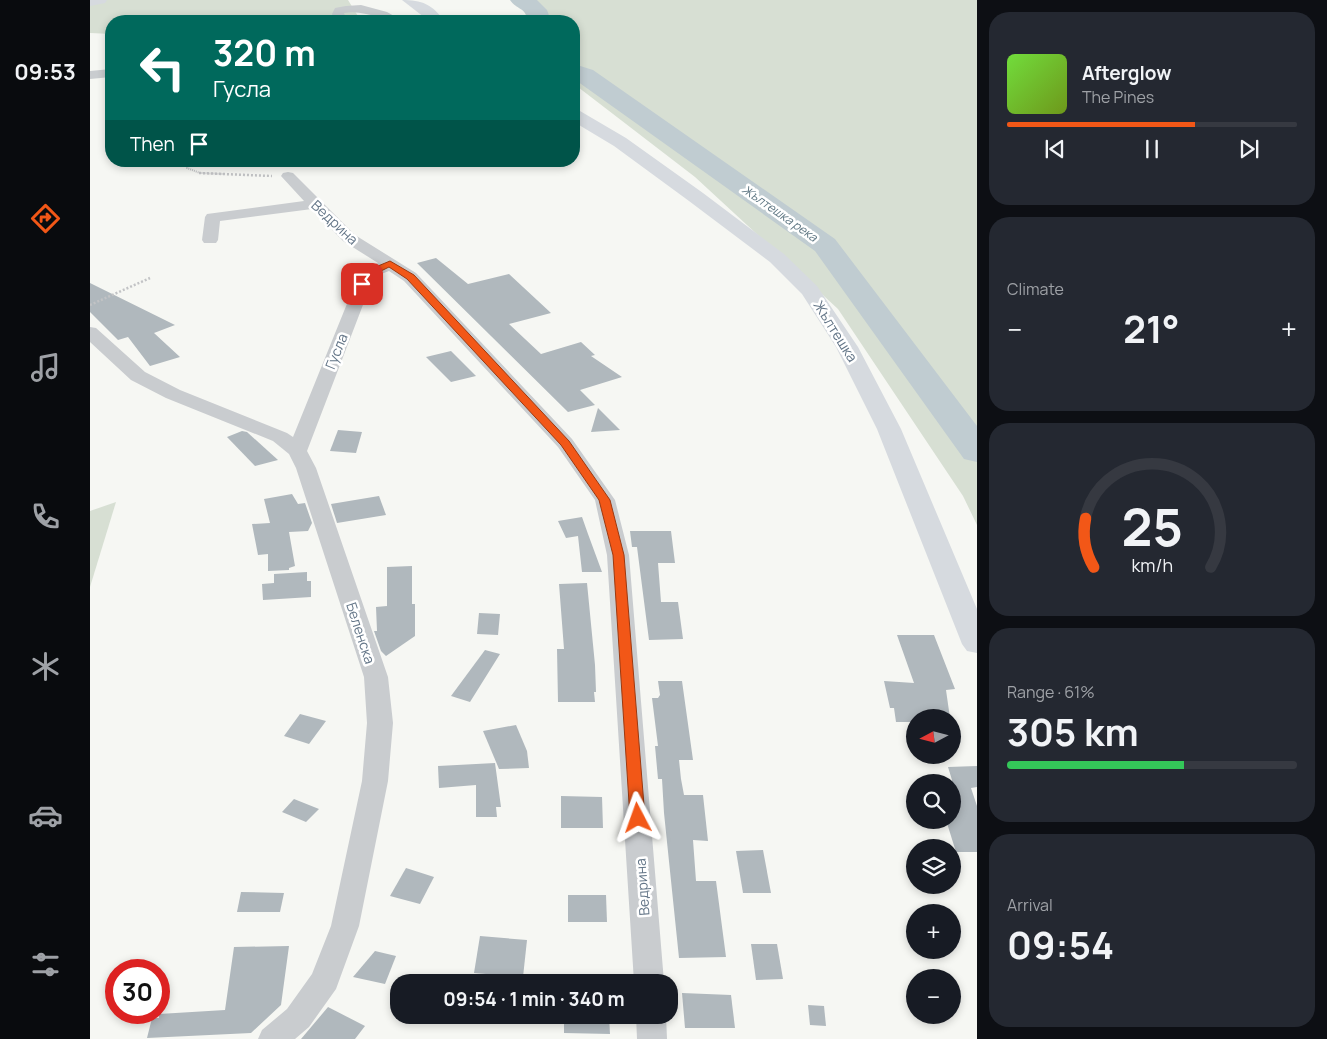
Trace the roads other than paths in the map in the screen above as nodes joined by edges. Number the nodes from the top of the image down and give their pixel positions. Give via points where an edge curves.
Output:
1 (100, 0) edge
2 (408, 0) edge
3 (90, 2) edge
4 (338, 15) edge
5 (382, 15) edge
6 (431, 15) edge
7 (90, 74) edge
8 (105, 74) edge
9 (580, 119) edge
10 (288, 176) road end
11 (315, 204) junction
12 (210, 240) dead end
13 (390, 264) junction
14 (90, 332) edge
15 (297, 451) junction
16 (977, 644) edge
17 (648, 974) edge
18 (651, 1024) edge
19 (274, 1039) edge
20 (652, 1039) edge

1 - 3 main road
2 - 6 main road
4 - 5 street via 339,11 352,8 368,9
7 - 8 street
9 - 16 main road, Жълтешка via 620,142 696,197 777,258 810,290 847,347 889,429
10 - 11 street, Ведрина
11 - 12 street via 213,217
11 - 13 street, Ведрина via 349,238
13 - 15 street, Гусла via 370,273 362,284
13 - 17 street, Ведрина via 410,277 565,443 605,500 618,555
14 - 15 street, Беленска via 138,376 173,394 280,437
15 - 19 street, Беленска via 306,468 376,677 380,723 375,782 345,926 325,980 298,1018
18 - 20 street

